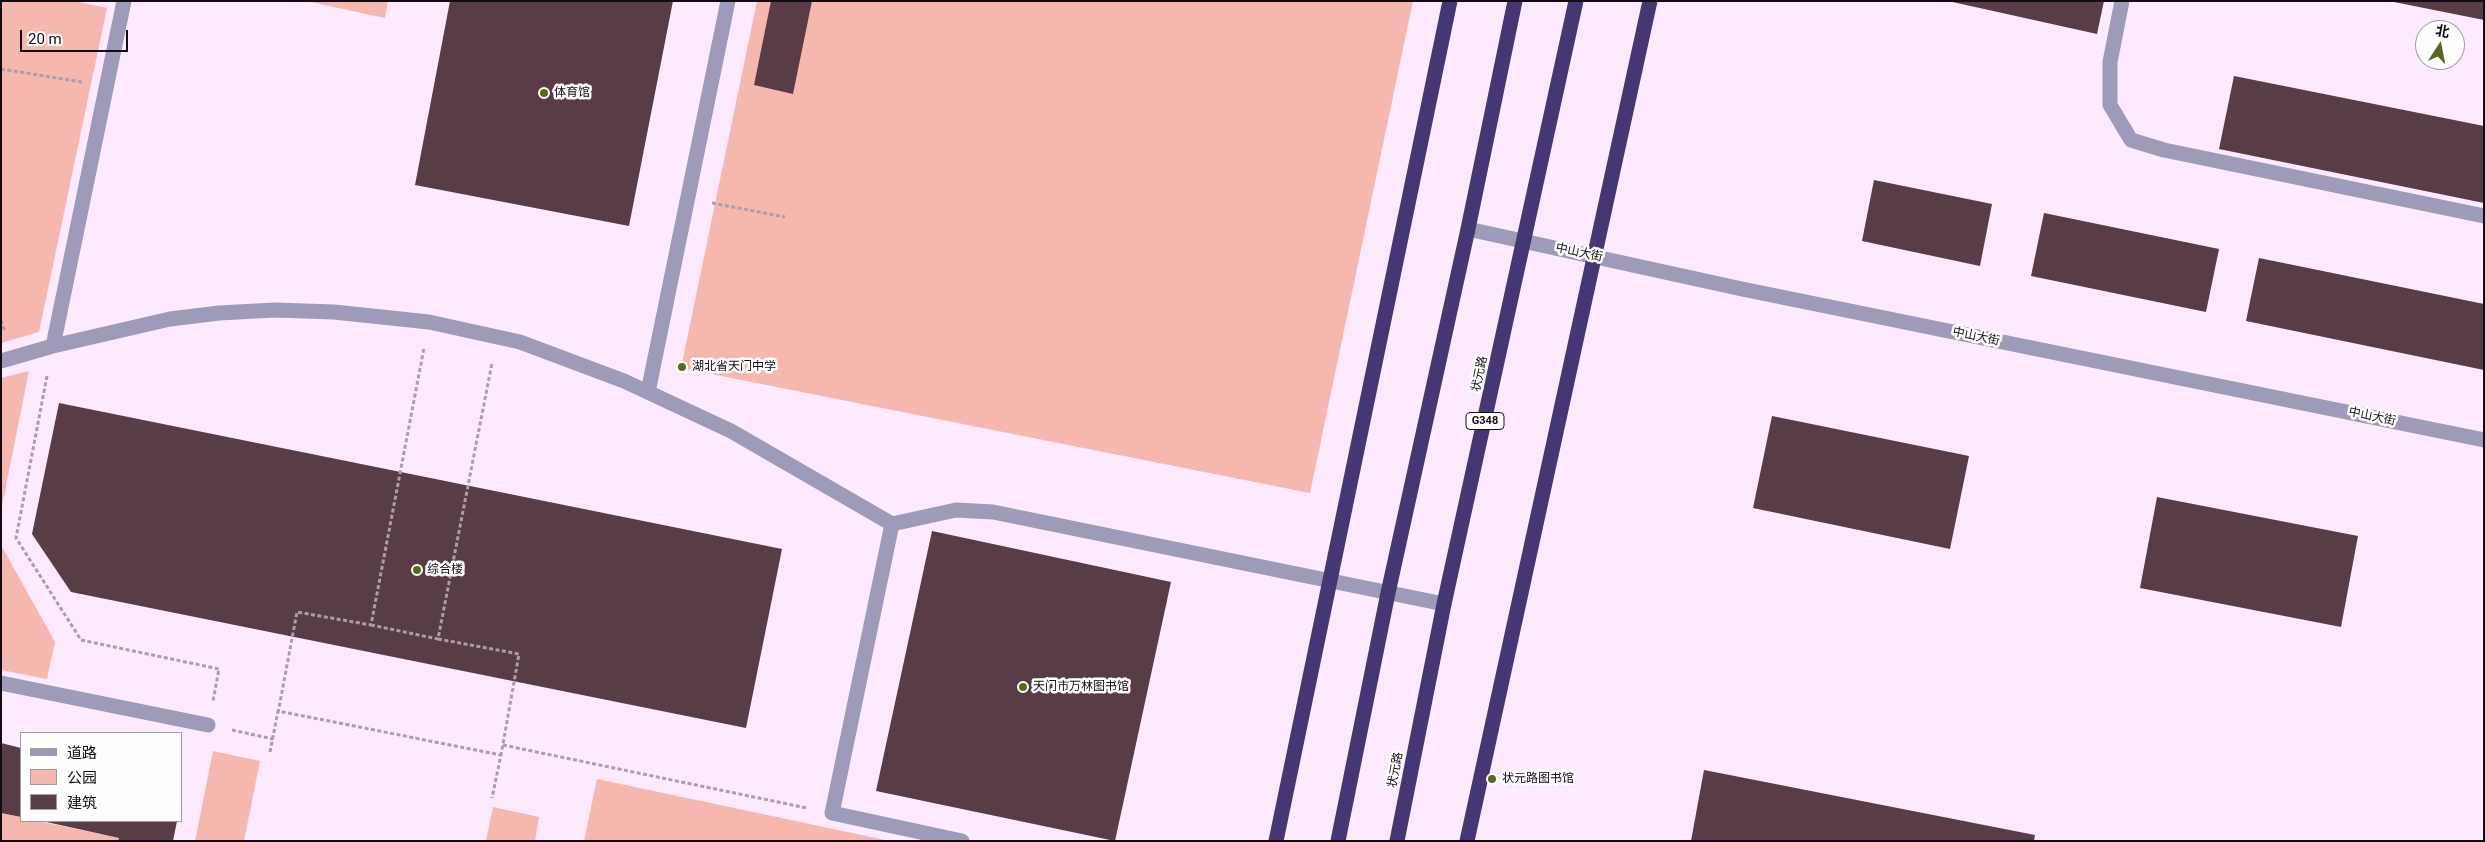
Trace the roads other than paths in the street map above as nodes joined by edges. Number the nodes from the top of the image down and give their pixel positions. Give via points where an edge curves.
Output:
1 (124, 1) edge
2 (728, 1) edge
3 (1450, 1) edge
4 (1515, 1) edge
5 (1576, 1) edge
6 (1650, 1) edge
7 (2122, 1) edge
8 (2484, 216) edge
9 (1468, 229) junction
10 (1524, 242) junction
11 (1595, 257) junction
12 (53, 346) junction
13 (1, 361) edge
14 (648, 392) junction
15 (2484, 440) edge
16 (892, 524) junction
17 (1330, 581) junction
18 (1388, 592) junction
19 (1444, 604) junction
20 (1, 682) edge
21 (208, 725) road end
22 (962, 841) edge
23 (1276, 841) edge
24 (1338, 841) edge
25 (1396, 841) edge
26 (1467, 841) edge

1 - 12 street
2 - 14 street
3 - 17 highway
4 - 9 highway
5 - 10 highway, 状元路 / G348
6 - 11 highway
7 - 8 street via 2110,62 2110,105 2131,140 2164,150
9 - 10 street, 中山大街
9 - 18 highway
10 - 11 street, 中山大街
10 - 19 highway, 状元路 / G348
11 - 15 street, 中山大街
11 - 26 highway
12 - 13 street
12 - 14 street via 170,319 219,313 275,310 334,312 429,322 497,336 567,358
14 - 16 street via 732,430
16 - 17 street via 956,510 993,512
16 - 22 street via 832,813
17 - 18 street
17 - 23 highway
18 - 19 street
18 - 24 highway
19 - 25 highway, 状元路 / G348
20 - 21 street

